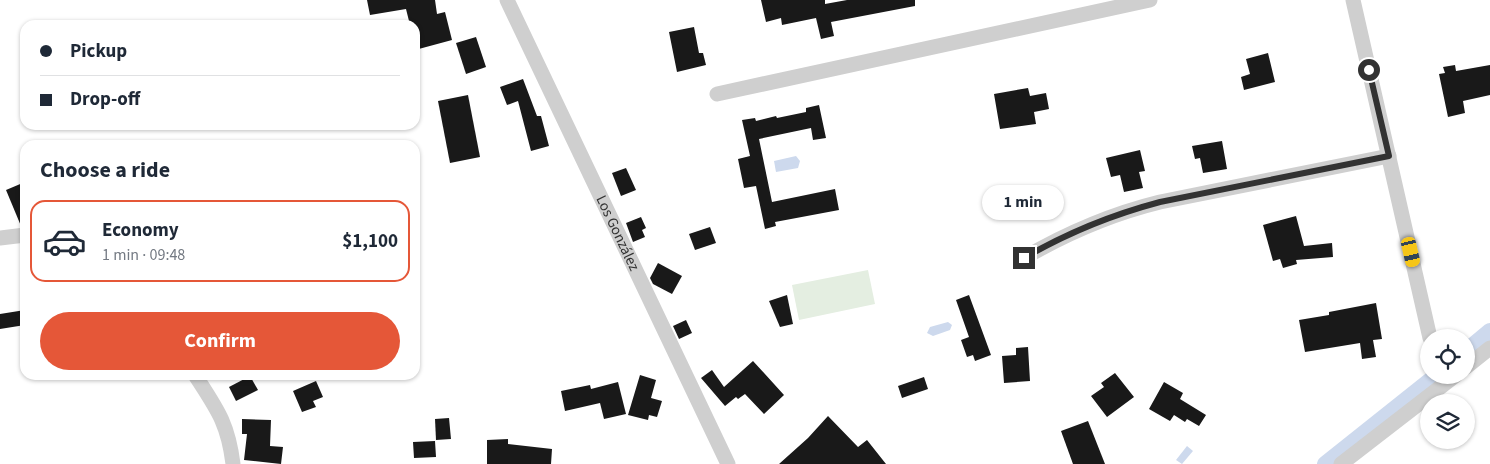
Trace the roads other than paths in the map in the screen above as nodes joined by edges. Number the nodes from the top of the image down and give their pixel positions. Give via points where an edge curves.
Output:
1 (507, 0) edge
2 (1150, 0) edge
3 (1353, 0) edge
4 (718, 94) dead end
5 (1389, 156) junction
6 (20, 236) edge
7 (0, 238) edge
8 (1024, 258) dead end
9 (1428, 329) edge
10 (1490, 348) edge
11 (1475, 360) edge
12 (198, 380) edge
13 (1435, 384) edge
14 (233, 464) edge
15 (728, 464) edge
16 (1341, 464) edge

1 - 15 street, Los González
2 - 4 street
3 - 5 street
5 - 8 street via 1143,206 1081,228
5 - 9 street
6 - 7 street
10 - 11 street
12 - 14 street via 222,416
13 - 16 street

